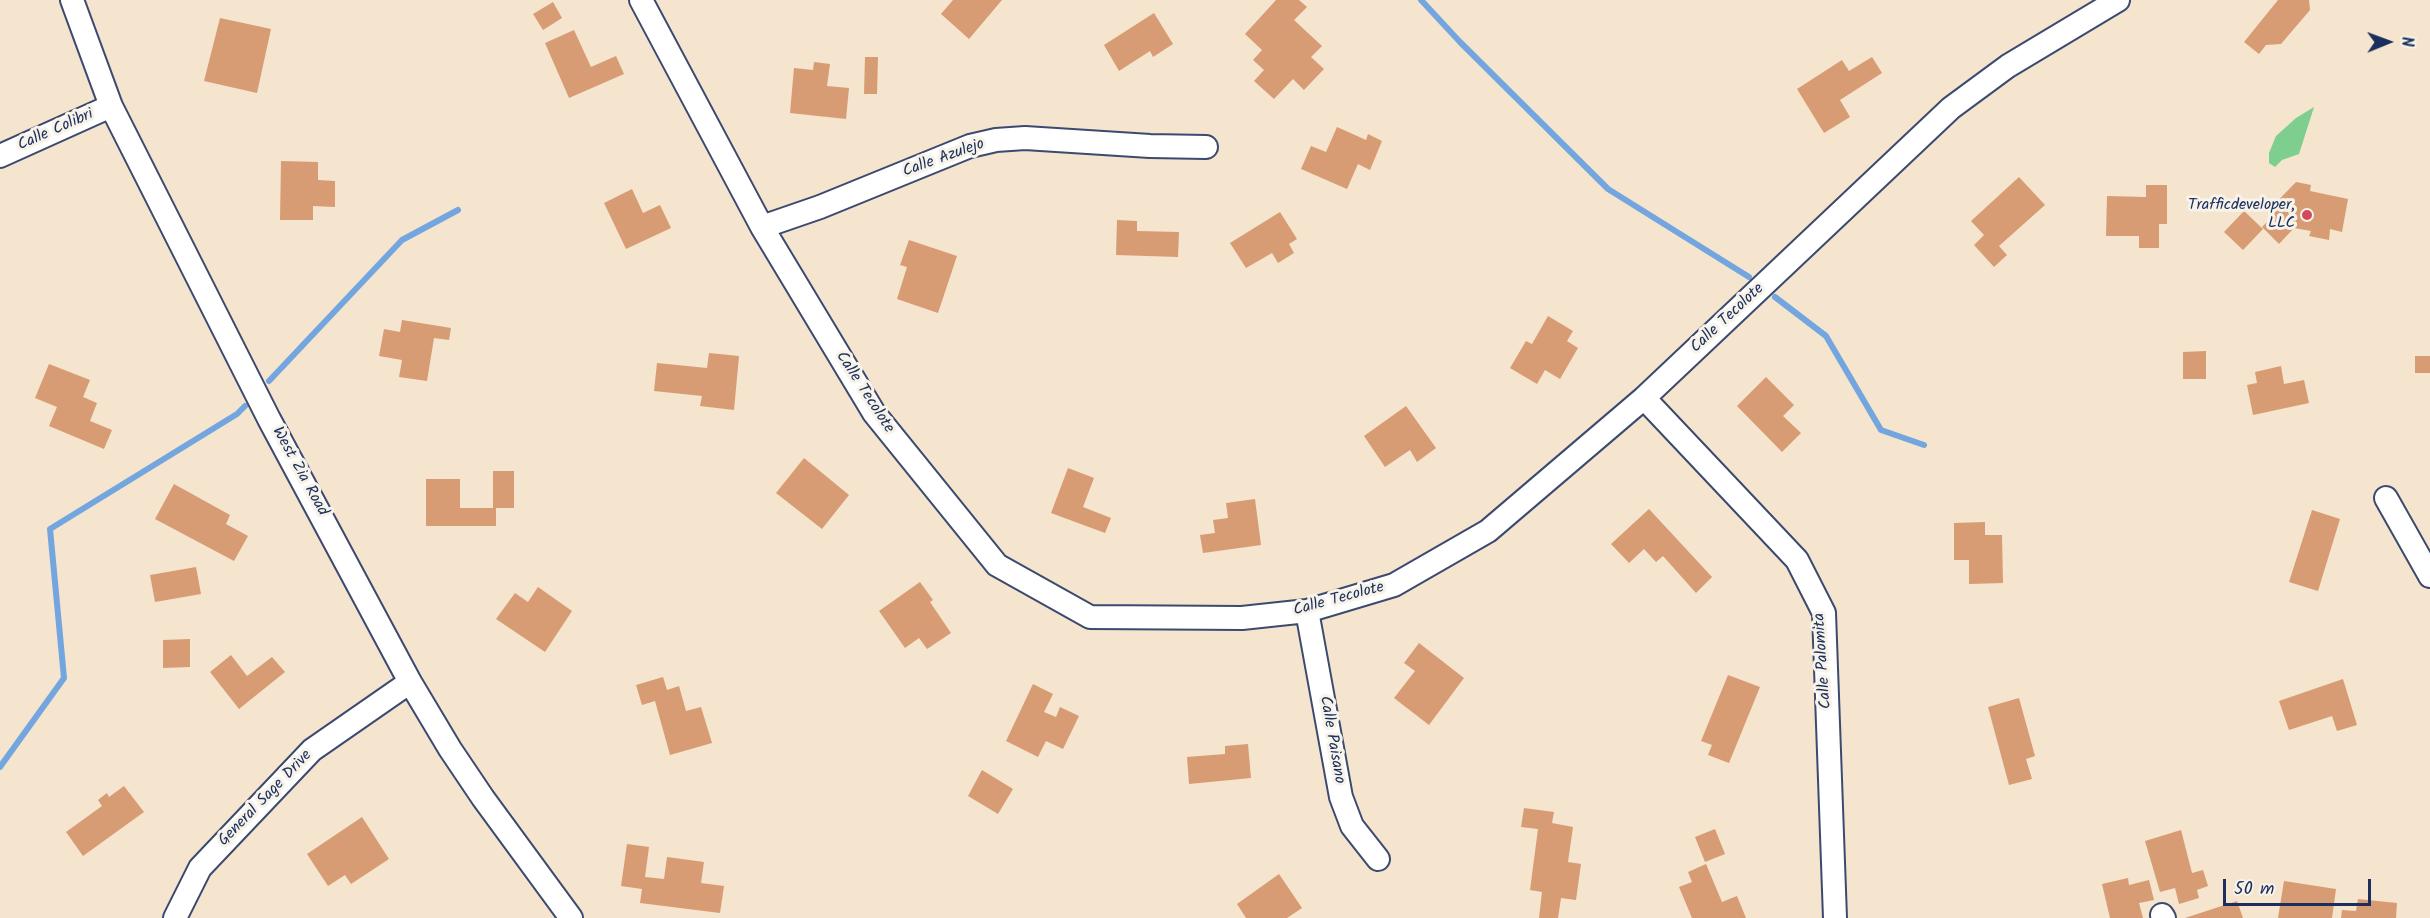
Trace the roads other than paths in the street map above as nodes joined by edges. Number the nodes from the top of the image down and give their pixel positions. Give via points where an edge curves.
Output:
1 (72, 0) edge
2 (641, 0) edge
3 (2118, 0) edge
4 (111, 106) junction
5 (1206, 147) dead end
6 (0, 156) edge
7 (762, 227) junction
8 (1644, 398) junction
9 (2386, 498) dead end
10 (2430, 576) edge
11 (1307, 611) junction
12 (410, 682) junction
13 (1378, 859) dead end
14 (175, 918) edge
15 (571, 918) edge
16 (1834, 918) edge

1 - 4 street, West Zia Road
2 - 7 street, Calle Tecolote
3 - 8 street, Calle Tecolote via 2008,66 1951,108
4 - 6 street, Calle Colibri
4 - 12 street, West Zia Road via 264,408
5 - 7 street, Calle Azulejo via 996,140 970,146
7 - 11 street, Calle Tecolote via 874,413 997,565 1089,617 1242,618
8 - 11 street, Calle Tecolote via 1488,531 1394,585
8 - 16 street, Calle Palomita via 1797,560 1824,613
9 - 10 street
11 - 13 street, Calle Paisano via 1341,797 1352,826
12 - 14 street, General Sage Drive via 312,750 200,868
12 - 15 street, West Zia Road via 483,798

